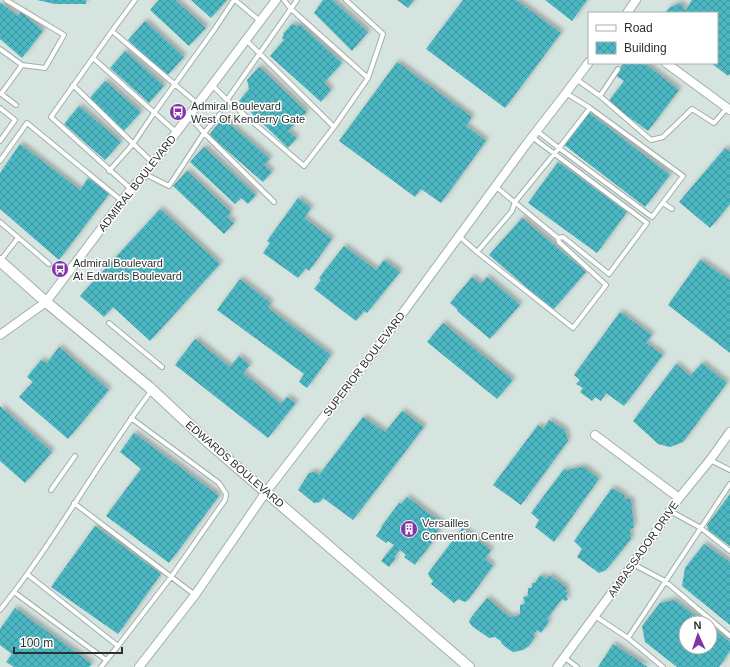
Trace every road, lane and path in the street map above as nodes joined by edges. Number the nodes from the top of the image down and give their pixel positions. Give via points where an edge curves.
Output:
1 (6, 0) edge
2 (135, 0) edge
3 (235, 0) edge
4 (276, 0) edge
5 (284, 0) edge
6 (297, 0) edge
7 (346, 0) edge
8 (636, 0) edge
9 (291, 10) junction
10 (628, 12) edge
11 (260, 21) junction
12 (112, 31) junction
13 (246, 40) junction
14 (0, 49) edge
15 (260, 53) junction
16 (93, 58) junction
17 (588, 63) edge
18 (667, 64) edge
19 (22, 66) junction
20 (618, 69) dead end
21 (368, 78) junction
22 (576, 79) junction
23 (175, 84) junction
24 (212, 85) junction
25 (73, 86) junction
26 (566, 93) junction
27 (0, 94) edge
28 (600, 96) junction
29 (227, 100) junction
30 (198, 104) junction
31 (16, 105) dead end
32 (0, 108) edge
33 (590, 108) junction
34 (729, 109) edge
35 (154, 113) junction
36 (220, 114) dead end
37 (189, 116) junction
38 (334, 127) junction
39 (176, 132) junction
40 (204, 133) junction
41 (534, 134) junction
42 (0, 141) edge
43 (133, 144) junction
44 (559, 148) junction
45 (554, 153) junction
46 (0, 161) edge
47 (153, 162) junction
48 (109, 171) junction
49 (144, 174) junction
50 (495, 186) junction
51 (131, 189) junction
52 (122, 201) junction
53 (274, 202) dead end
54 (515, 202) junction
55 (663, 202) junction
56 (672, 209) dead end
57 (0, 222) edge
58 (459, 236) junction
59 (18, 238) junction
60 (558, 238) junction
61 (477, 252) junction
62 (0, 261) edge
63 (49, 264) dead end
64 (46, 302) junction
65 (109, 323) dead end
66 (0, 335) edge
67 (162, 367) dead end
68 (153, 390) junction
69 (131, 418) junction
70 (730, 432) edge
71 (595, 435) dead end
72 (75, 456) dead end
73 (710, 460) junction
74 (730, 470) edge
75 (730, 484) edge
76 (51, 490) dead end
77 (266, 492) junction
78 (679, 498) junction
79 (74, 503) junction
80 (670, 511) junction
81 (701, 528) junction
82 (730, 551) edge
83 (633, 564) junction
84 (27, 574) junction
85 (171, 577) junction
86 (665, 581) junction
87 (14, 592) junction
88 (195, 595) junction
89 (0, 610) edge
90 (595, 616) junction
91 (730, 636) edge
92 (628, 638) junction
93 (118, 646) junction
94 (564, 656) junction
95 (106, 660) junction
96 (101, 667) edge
97 (139, 667) edge
98 (469, 667) edge
99 (557, 667) edge
100 (577, 667) edge
101 (663, 667) edge

1 - 19 lane via 64,35 45,68
2 - 12 lane
3 - 11 lane
3 - 23 lane
4 - 11 street, ADMIRAL BOULEVARD
5 - 9 lane
6 - 9 lane
7 - 21 lane via 383,34
8 - 10 street
9 - 15 lane
9 - 21 lane
11 - 13 street, ADMIRAL BOULEVARD
12 - 16 lane
12 - 23 lane
13 - 15 lane
13 - 24 street, ADMIRAL BOULEVARD
14 - 19 lane
15 - 29 lane
15 - 38 lane
16 - 25 lane
16 - 35 lane
17 - 22 street, SUPERIOR BOULEVARD
18 - 34 street
19 - 27 lane
20 - 28 lane
21 - 38 lane
22 - 26 street, SUPERIOR BOULEVARD
22 - 28 lane
23 - 30 lane
23 - 35 lane
24 - 29 lane
24 - 30 street, ADMIRAL BOULEVARD
25 - 43 lane
25 - 48 lane via 51,117
26 - 33 lane
26 - 41 street, SUPERIOR BOULEVARD
27 - 31 lane
28 - 34 lane via 651,140 663,137 692,108 714,123
29 - 38 lane via 304,166
30 - 37 street, ADMIRAL BOULEVARD
32 - 42 lane via 14,120
33 - 44 lane
33 - 55 lane via 683,176
35 - 39 lane
35 - 43 lane
36 - 40 lane
37 - 39 street, ADMIRAL BOULEVARD
37 - 40 lane
39 - 47 street, ADMIRAL BOULEVARD
40 - 49 lane via 169,186
40 - 53 lane
41 - 44 lane
41 - 45 lane
41 - 50 street, SUPERIOR BOULEVARD
43 - 47 lane
43 - 48 lane
44 - 45 lane
44 - 55 lane via 652,218
45 - 54 lane
45 - 60 lane via 647,223 609,274 563,237
46 - 52 lane via 27,123
47 - 49 street, ADMIRAL BOULEVARD
48 - 51 lane
49 - 51 street, ADMIRAL BOULEVARD
50 - 54 lane
50 - 58 street, SUPERIOR BOULEVARD
51 - 52 street, ADMIRAL BOULEVARD
52 - 64 street, ADMIRAL BOULEVARD
54 - 60 lane
54 - 61 lane via 512,210
55 - 56 lane
57 - 59 lane
58 - 61 lane
58 - 77 street, SUPERIOR BOULEVARD
59 - 62 lane
59 - 63 lane
60 - 61 lane via 559,242 606,285 573,328
62 - 64 street, EDWARDS BOULEVARD
64 - 66 street, ADMIRAL BOULEVARD
64 - 68 street, EDWARDS BOULEVARD
65 - 67 lane
68 - 69 lane
68 - 77 street, EDWARDS BOULEVARD
69 - 79 lane
69 - 85 lane via 219,483 226,494 225,500
70 - 73 street, AMBASSADOR DRIVE
71 - 78 street
72 - 76 lane
73 - 74 lane
73 - 78 street, AMBASSADOR DRIVE
75 - 81 lane
77 - 88 street, SUPERIOR BOULEVARD
77 - 98 street, EDWARDS BOULEVARD
78 - 80 street, AMBASSADOR DRIVE
79 - 84 lane
79 - 85 lane
80 - 81 lane
80 - 83 street, AMBASSADOR DRIVE
81 - 82 lane
81 - 86 lane
83 - 86 lane
83 - 90 street, AMBASSADOR DRIVE
84 - 87 lane
84 - 93 lane
85 - 88 lane
85 - 93 lane
86 - 91 lane
86 - 92 lane
87 - 89 lane
87 - 95 lane
88 - 97 street, SUPERIOR BOULEVARD
90 - 92 lane
90 - 94 street, AMBASSADOR DRIVE
92 - 101 lane
93 - 95 lane
94 - 99 street, AMBASSADOR DRIVE
94 - 100 lane
95 - 96 lane

